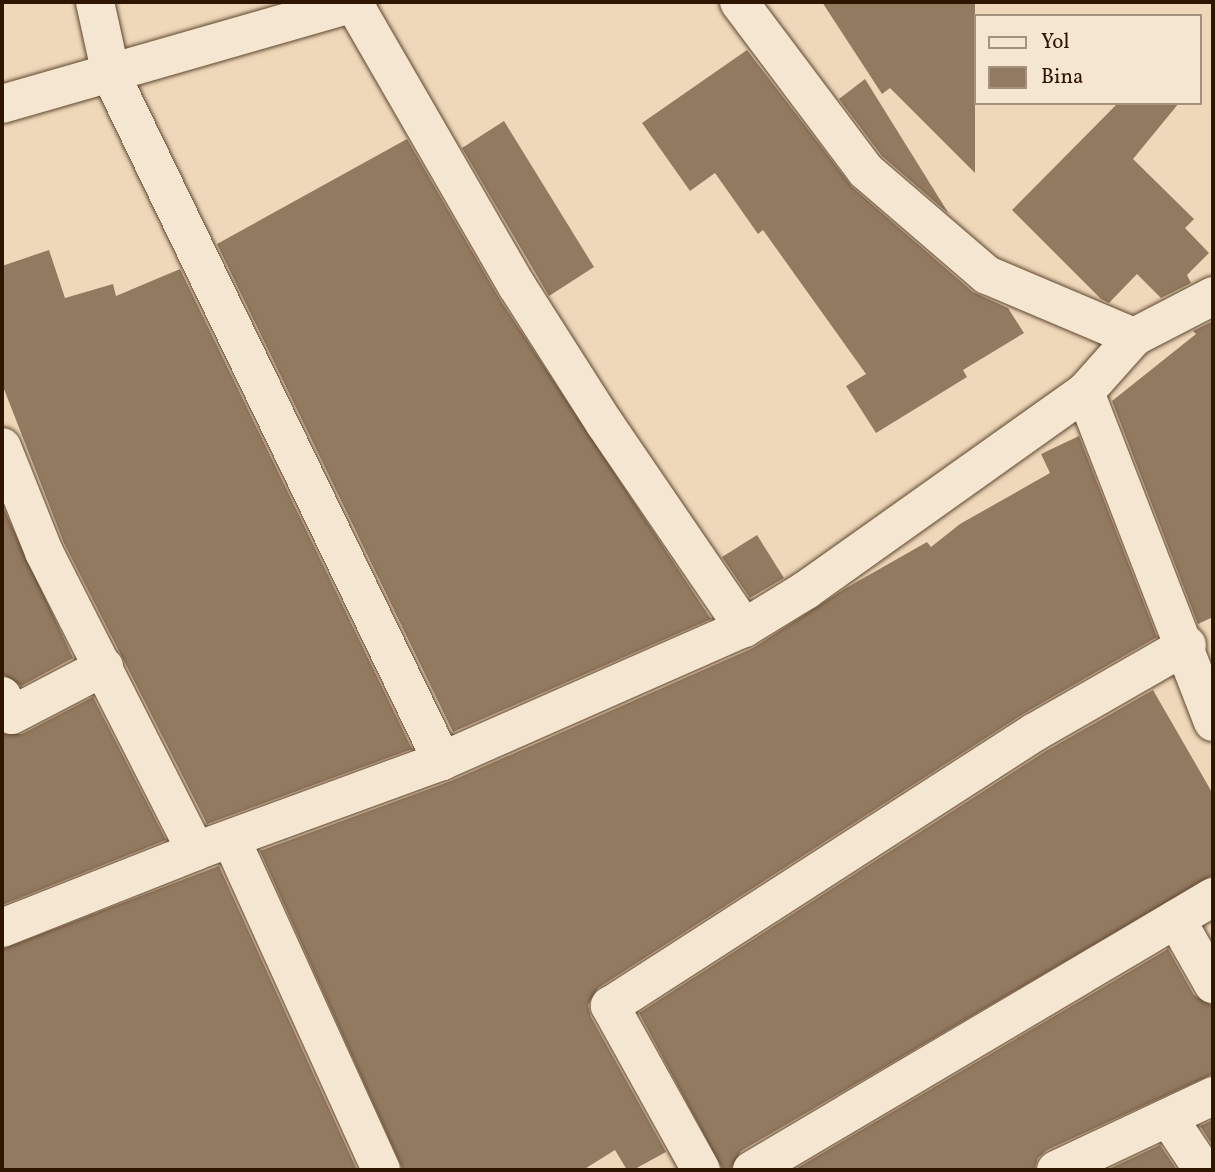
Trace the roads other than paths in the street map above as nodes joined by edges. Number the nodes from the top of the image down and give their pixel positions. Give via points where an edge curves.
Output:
1 (95, 2) edge
2 (739, 2) edge
3 (356, 3) edge
4 (111, 75) junction
5 (2, 104) edge
6 (1213, 296) edge
7 (1134, 337) junction
8 (1085, 392) junction
9 (2, 447) edge
10 (744, 628) junction
11 (1186, 645) junction
12 (104, 667) junction
13 (2, 696) edge
14 (1213, 722) edge
15 (443, 761) junction
16 (231, 839) junction
17 (196, 851) junction
18 (1213, 897) edge
19 (1176, 919) junction
20 (2, 928) edge
21 (1213, 984) edge
22 (1213, 1096) edge
23 (1169, 1119) junction
24 (381, 1170) edge
25 (701, 1170) edge
26 (752, 1170) edge
27 (1056, 1170) edge
28 (1203, 1170) edge

1 - 4 street
2 - 7 street via 866,171 987,275
3 - 4 street
3 - 10 street via 524,298
4 - 5 street
4 - 15 street
6 - 7 street
7 - 8 street
8 - 10 street via 806,590
8 - 11 street
9 - 12 street via 44,552
10 - 15 street
11 - 14 street
11 - 25 street via 1035,732 610,1006
12 - 13 street via 12,715
12 - 17 street
15 - 16 street
16 - 17 street
16 - 24 street
17 - 20 street
18 - 19 street
19 - 21 street
19 - 26 street
22 - 23 street
23 - 27 street
23 - 28 street

